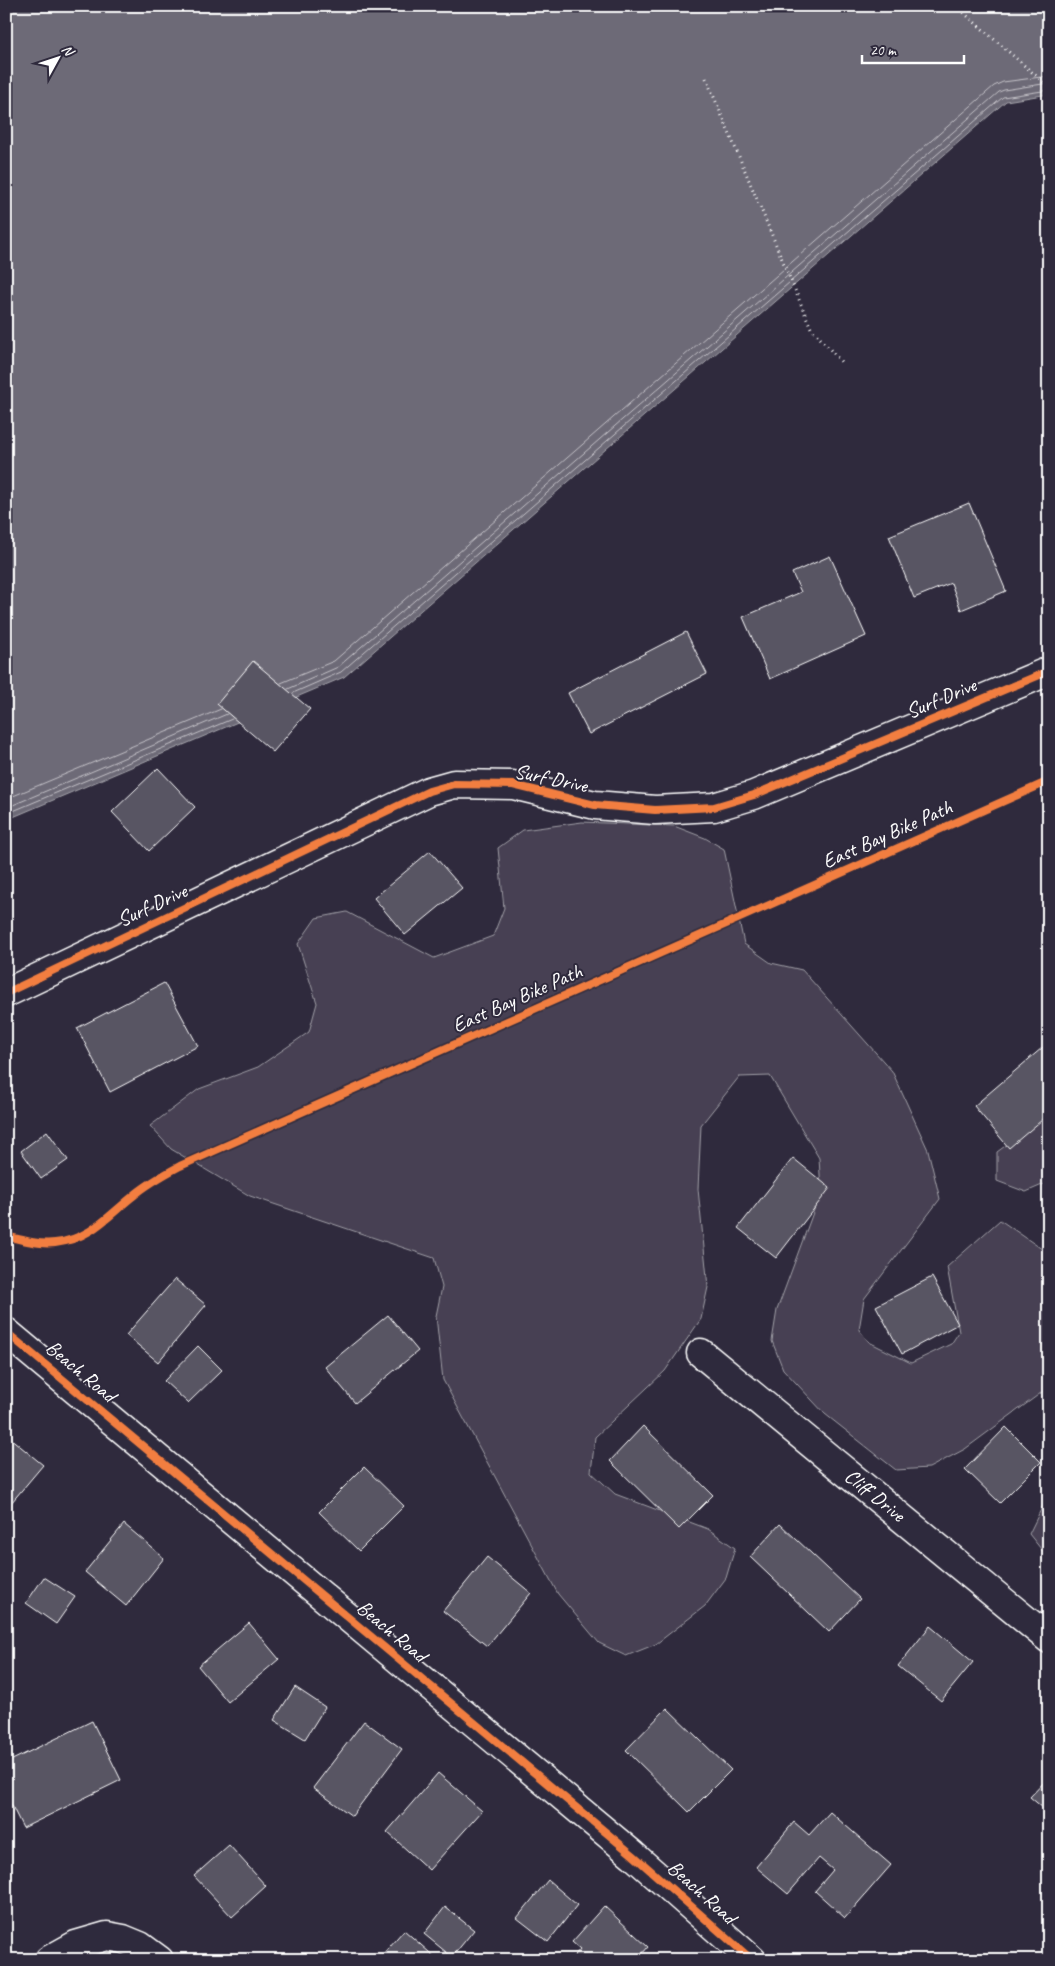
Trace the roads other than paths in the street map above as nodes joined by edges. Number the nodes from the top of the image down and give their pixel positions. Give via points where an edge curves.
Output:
1 (1049, 671) edge
2 (6, 993) edge
3 (6, 1332) edge
4 (701, 1353) dead end
5 (1049, 1639) edge
6 (49, 1960) edge
7 (159, 1960) edge
8 (752, 1960) edge

1 - 2 street, Surf Drive via 754,795 714,808 655,810 595,805 513,785 454,784 430,791
3 - 8 street, Beach Road via 626,1849
4 - 5 street, Cliff Drive
6 - 7 street via 76,1945 107,1936 140,1946

